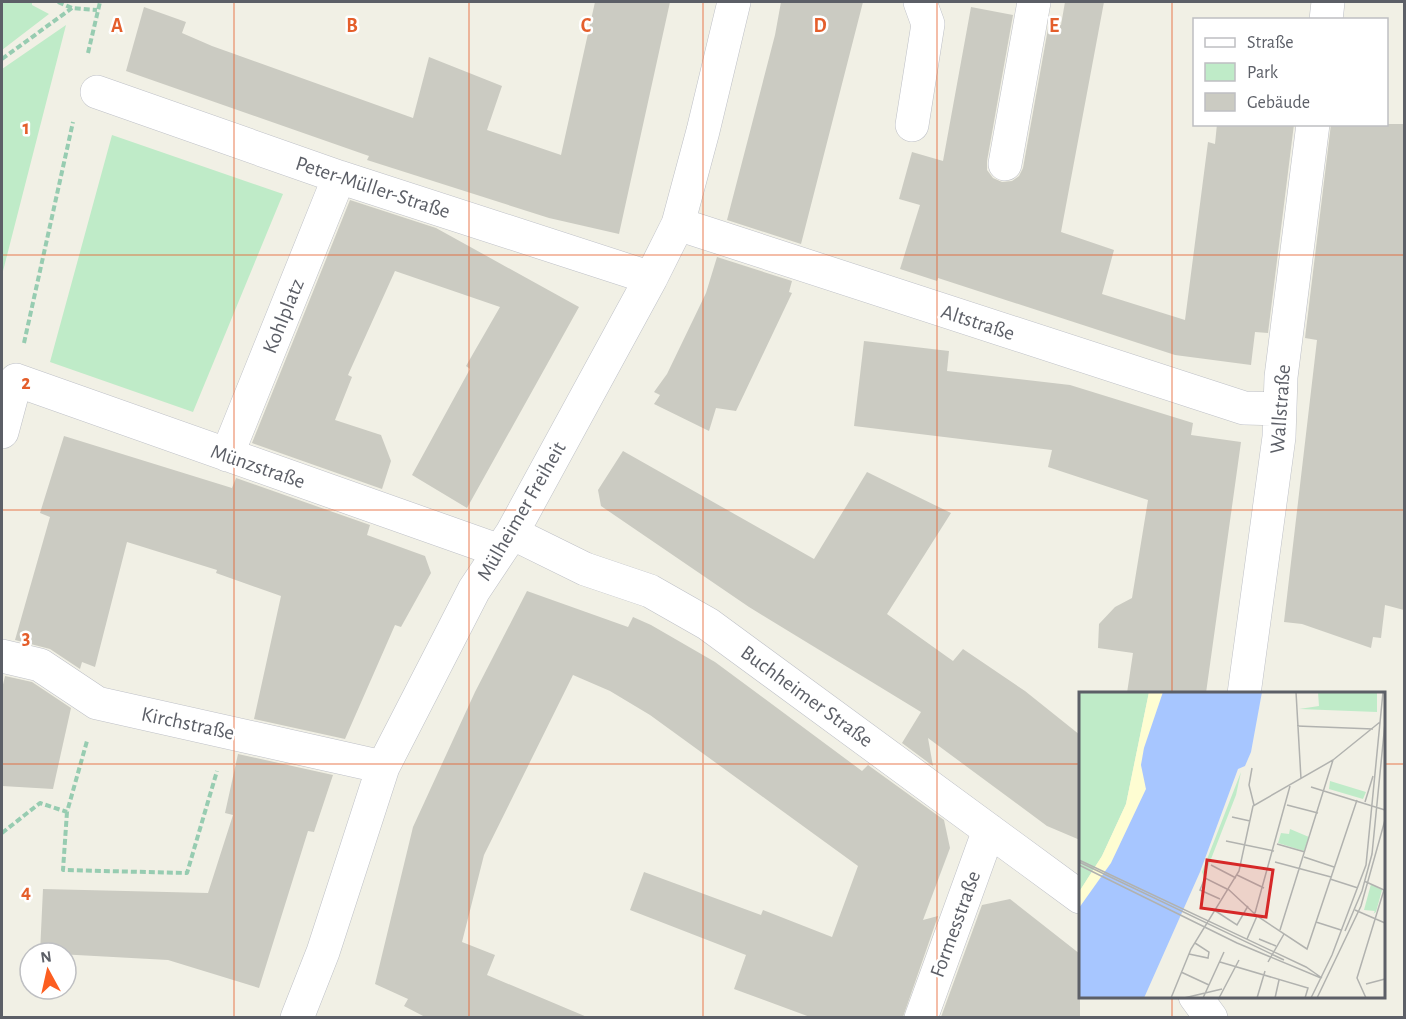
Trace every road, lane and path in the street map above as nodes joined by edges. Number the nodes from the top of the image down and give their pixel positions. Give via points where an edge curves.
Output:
1 (58, 2) edge
2 (100, 2) edge
3 (734, 2) edge
4 (920, 2) edge
5 (1034, 2) edge
6 (1328, 2) edge
7 (72, 8) junction
8 (98, 10) junction
9 (1326, 18) edge
10 (2, 59) edge
11 (91, 79) joint
12 (73, 121) dead end
13 (912, 125) dead end
14 (1313, 126) edge
15 (1005, 164) dead end
16 (339, 177) junction
17 (678, 224) junction
18 (651, 278) junction
19 (16, 380) junction
20 (1280, 409) junction
21 (2, 432) edge
22 (227, 455) junction
23 (506, 542) junction
24 (2, 656) edge
25 (1244, 692) edge
26 (97, 703) junction
27 (228, 731) junction
28 (383, 767) junction
29 (67, 812) junction
30 (989, 830) junction
31 (2, 832) edge
32 (1079, 896) edge
33 (1196, 998) edge
34 (298, 1017) edge
35 (921, 1017) edge
36 (1210, 1017) edge

1 - 7 path
2 - 8 path
3 - 17 street, Mülheimer Freiheit
4 - 13 street via 927,24
5 - 15 street
6 - 9 street
7 - 8 path
7 - 10 path
8 - 11 path
11 - 16 street, Peter-Müller-Straße
12 - 19 path
14 - 20 street, Wallstraße
16 - 18 street, Peter-Müller-Straße
16 - 22 street, Kohlplatz
17 - 18 street, Mülheimer Freiheit
17 - 20 street, Altstraße via 1244,408
18 - 23 street, Mülheimer Freiheit
19 - 21 street
19 - 22 street, Münzstraße
20 - 25 street, Wallstraße
22 - 23 street, Münzstraße
23 - 28 street, Mülheimer Freiheit via 474,590
23 - 30 street, Buchheimer Straße via 650,591 708,624
24 - 26 street, Kirchstraße via 40,665
26 - 27 street, Kirchstraße
26 - 29 path
27 - 28 street, Kirchstraße
27 - 29 path via 187,873 63,870
28 - 34 street, Mülheimer Freiheit
29 - 31 path via 40,802
30 - 32 street, Buchheimer Straße
30 - 35 street, Formesstraße
33 - 36 street

